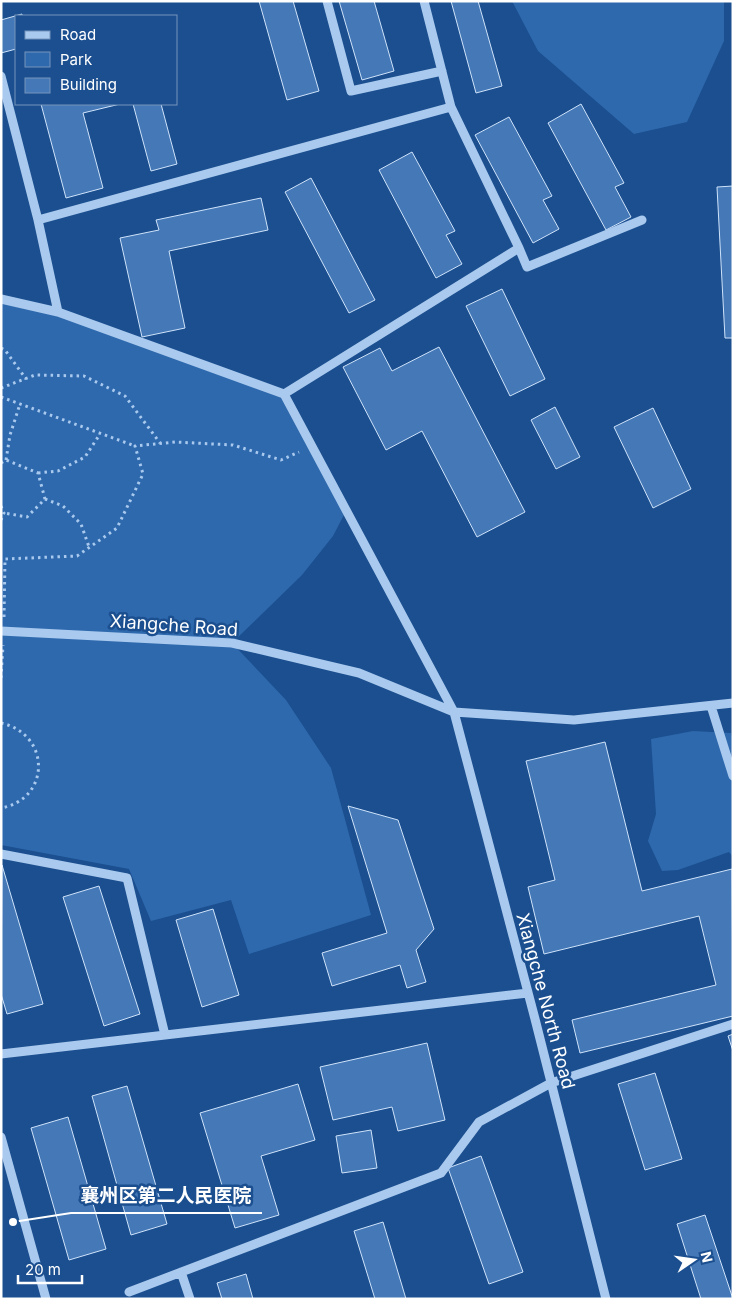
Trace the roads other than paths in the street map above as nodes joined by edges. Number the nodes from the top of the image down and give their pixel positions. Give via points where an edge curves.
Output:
1 (327, 1) edge
2 (424, 1) edge
3 (442, 72) junction
4 (1, 76) edge
5 (451, 107) junction
6 (38, 220) junction
7 (642, 220) dead end
8 (518, 248) junction
9 (1, 299) edge
10 (58, 312) junction
11 (284, 394) junction
12 (3, 631) edge
13 (733, 703) edge
14 (711, 706) junction
15 (454, 712) junction
16 (733, 776) edge
17 (1, 854) edge
18 (528, 993) junction
19 (733, 1024) edge
20 (165, 1035) junction
21 (1, 1054) edge
22 (551, 1084) junction
23 (1, 1137) edge
24 (181, 1272) junction
25 (129, 1292) dead end
26 (46, 1299) edge
27 (190, 1299) edge
28 (606, 1299) edge

1 - 3 street via 351,91
2 - 3 street
3 - 5 street
4 - 6 street
5 - 6 street
5 - 8 street
6 - 10 street
7 - 8 street via 527,267
8 - 11 street
9 - 10 street
10 - 11 street
11 - 15 street, Xiangche North Road
12 - 15 street, Xiangche Road via 232,643 359,673
13 - 14 street, Xiangche Road
14 - 15 street, Xiangche Road via 574,720
14 - 16 street
15 - 18 street, Xiangche North Road
17 - 20 street via 127,878
18 - 20 street
18 - 22 street, Xiangche North Road
19 - 22 street
20 - 21 street
22 - 24 street via 479,1122 441,1173
22 - 28 street, Xiangche North Road
23 - 26 street
24 - 25 street
24 - 27 street

